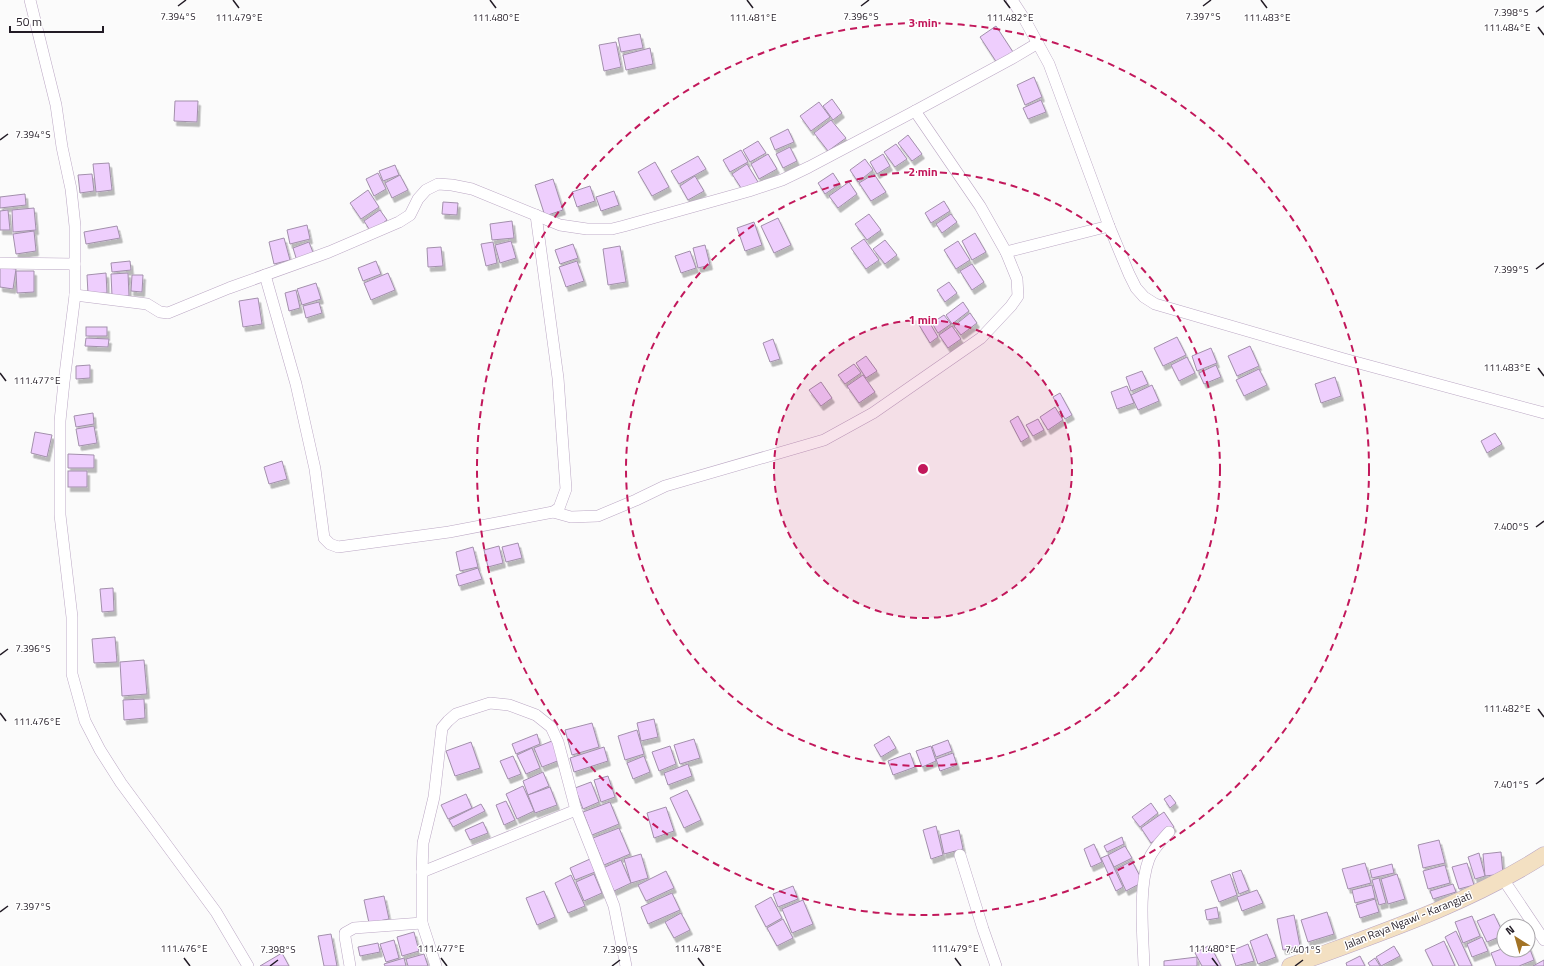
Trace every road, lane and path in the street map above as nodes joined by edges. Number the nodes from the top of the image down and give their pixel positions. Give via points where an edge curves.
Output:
1 (30, 0) edge
2 (1012, 0) edge
3 (1038, 43) junction
4 (915, 111) junction
5 (536, 215) junction
6 (1109, 226) junction
7 (1006, 252) junction
8 (0, 263) edge
9 (75, 264) junction
10 (265, 275) junction
11 (75, 295) junction
12 (1544, 413) edge
13 (553, 512) junction
14 (576, 810) junction
15 (1169, 832) dead end
16 (1544, 855) edge
17 (960, 856) dead end
18 (422, 872) junction
19 (1503, 879) junction
20 (422, 923) junction
21 (1544, 940) edge
22 (248, 966) edge
23 (350, 966) edge
24 (436, 966) edge
25 (626, 966) edge
26 (996, 966) edge
27 (1144, 966) edge
28 (1290, 966) edge

1 - 9 street via 56,105 71,189 75,226
2 - 3 street
3 - 4 street
3 - 6 street via 1060,92
4 - 5 street via 782,180 624,226 612,229 586,229 560,225
4 - 7 street via 980,206
5 - 10 street via 472,189 438,184 426,190 410,215 399,222 329,252
5 - 13 street via 558,378 566,489 558,508
6 - 7 street
6 - 12 street via 1136,288 1155,304
7 - 13 street via 1017,280 1018,296 1015,301 981,338 873,413 824,440 665,486 598,516 571,517
8 - 9 street
9 - 11 street
10 - 11 street via 168,313 160,312 147,304
10 - 13 street via 296,384 315,469 324,538 330,544 338,547 449,532
11 - 22 street via 60,420 60,515 72,617 72,674 78,698 85,721 100,750 121,783 216,912
14 - 18 street
14 - 18 street via 558,742 551,727 536,715 510,705 490,703 456,714 442,728 434,797 423,843
14 - 25 street via 614,906
15 - 27 street via 1157,845 1146,869 1142,923
16 - 19 main road, Jalan Raya Ngawi - Karangjati
17 - 26 street
18 - 20 street
19 - 21 street
19 - 28 main road, Jalan Raya Ngawi - Karangjati via 1456,903
20 - 23 street via 349,930 345,937
20 - 24 street

